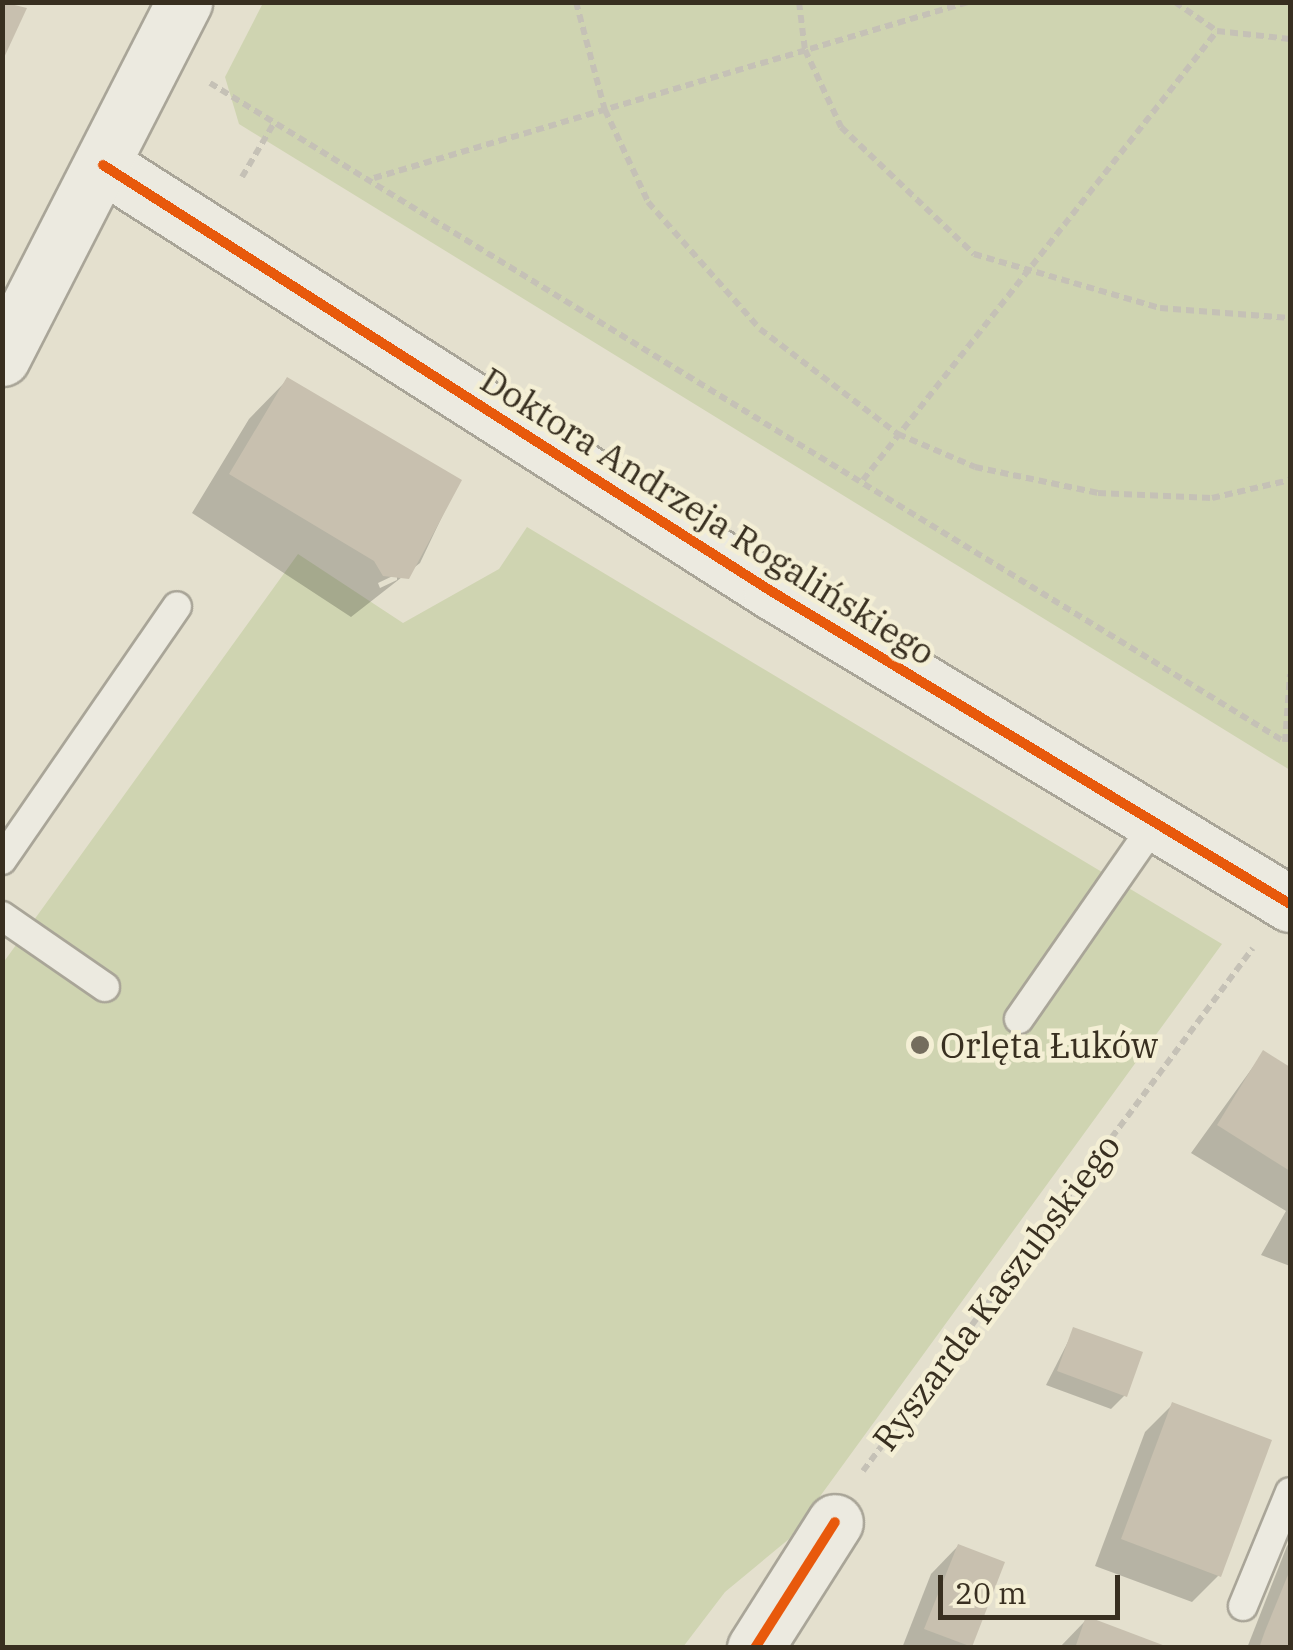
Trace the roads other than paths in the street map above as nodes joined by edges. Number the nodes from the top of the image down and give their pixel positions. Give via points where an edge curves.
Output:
1 (184, 2) edge
2 (103, 165) junction
3 (2, 358) edge
4 (177, 606) dead end
5 (1156, 822) junction
6 (2, 860) edge
7 (1290, 904) edge
8 (2, 916) edge
9 (105, 987) dead end
10 (1019, 1019) dead end
11 (1290, 1492) edge
12 (835, 1522) road end
13 (1243, 1606) dead end
14 (754, 1648) edge

1 - 2 street
2 - 3 street
2 - 5 street, Doktora Andrzeja Rogalińskiego via 770,591
4 - 6 lane
5 - 7 street, Doktora Andrzeja Rogalińskiego
5 - 10 lane
8 - 9 lane
11 - 13 lane
12 - 14 street

